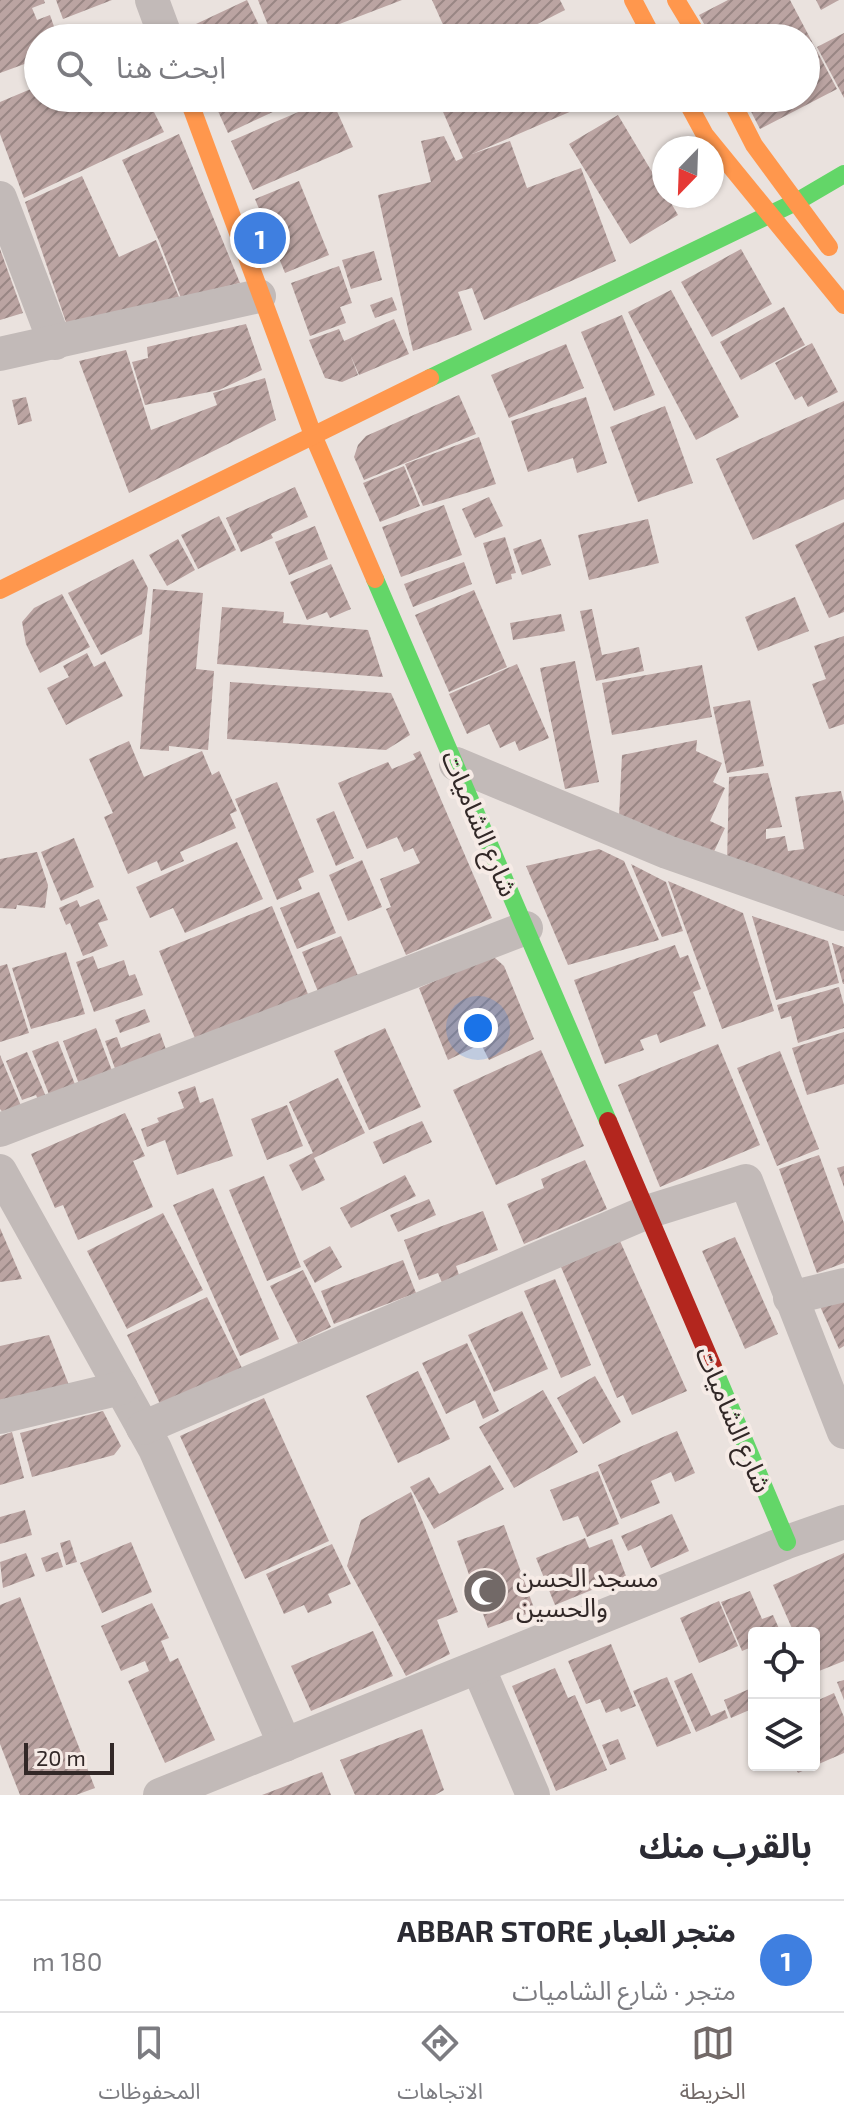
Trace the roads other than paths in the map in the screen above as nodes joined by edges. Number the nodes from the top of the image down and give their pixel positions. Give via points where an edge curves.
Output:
1 (633, 0) edge
2 (676, 0) edge
3 (160, 2) edge
4 (164, 24) edge
5 (646, 24) edge
6 (691, 24) edge
7 (193, 112) edge
8 (693, 112) edge
9 (737, 112) edge
10 (844, 174) edge
11 (0, 198) edge
12 (798, 201) junction
13 (768, 214) junction
14 (836, 257) dead end
15 (259, 296) junction
16 (844, 305) edge
17 (55, 343) junction
18 (0, 354) edge
19 (313, 435) junction
20 (0, 590) edge
21 (456, 764) junction
22 (844, 914) edge
23 (526, 928) junction
24 (0, 1130) edge
25 (0, 1171) edge
26 (647, 1212) junction
27 (844, 1285) edge
28 (790, 1298) junction
29 (121, 1388) junction
30 (0, 1417) edge
31 (143, 1428) junction
32 (844, 1432) edge
33 (844, 1522) edge
34 (787, 1542) junction
35 (478, 1667) junction
36 (285, 1745) junction
37 (160, 1795) edge
38 (533, 1795) edge

1 - 5 street
2 - 6 street
3 - 4 street
7 - 15 street, شارع الشاميات
8 - 13 street
9 - 12 street via 754,145
10 - 12 street
11 - 17 street
12 - 13 street
12 - 14 street
13 - 16 street
13 - 19 street
15 - 17 street
15 - 19 street, شارع الشاميات
17 - 18 street
19 - 20 street
19 - 21 street, شارع الشاميات
21 - 22 street via 667,852
21 - 23 street, شارع الشاميات
23 - 24 street
23 - 26 street, شارع الشاميات
25 - 29 street
26 - 28 street via 746,1181
26 - 31 street
26 - 34 street, شارع الشاميات
27 - 28 street
28 - 32 street
29 - 30 street
29 - 31 street
31 - 36 street
33 - 34 street
34 - 35 street
35 - 36 street
35 - 38 street
36 - 37 street

